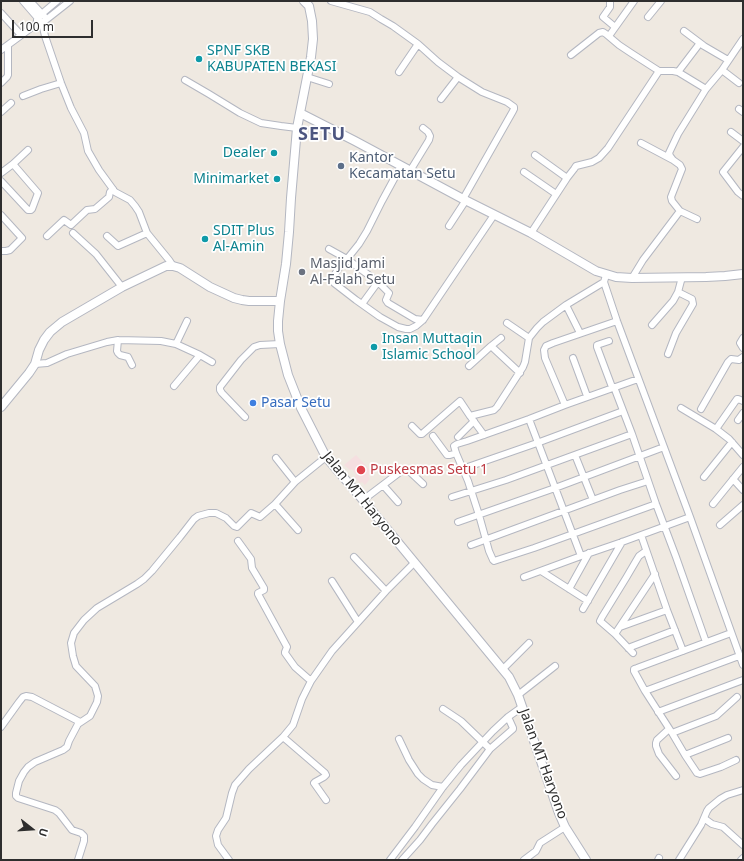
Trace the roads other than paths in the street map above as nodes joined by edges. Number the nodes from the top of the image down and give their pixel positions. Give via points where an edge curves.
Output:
1 (23, 1) edge
2 (30, 1) edge
3 (57, 1) edge
4 (70, 1) edge
5 (306, 1) edge
6 (332, 1) edge
7 (610, 1) edge
8 (634, 1) edge
9 (661, 1) edge
10 (1, 13) edge
11 (40, 15) junction
12 (648, 17) dead end
13 (44, 21) junction
14 (35, 25) junction
15 (615, 27) junction
16 (684, 31) dead end
17 (21, 34) junction
18 (610, 36) junction
19 (743, 39) edge
20 (700, 43) junction
21 (8, 44) junction
22 (418, 44) junction
23 (1, 49) edge
24 (571, 55) dead end
25 (728, 60) junction
26 (722, 70) junction
27 (659, 71) junction
28 (399, 72) dead end
29 (678, 72) junction
30 (307, 77) junction
31 (458, 77) junction
32 (185, 80) dead end
33 (61, 82) junction
34 (1, 83) edge
35 (739, 83) dead end
36 (329, 84) dead end
37 (706, 89) junction
38 (23, 96) dead end
39 (441, 99) dead end
40 (10, 104) dead end
41 (1, 112) edge
42 (300, 112) junction
43 (297, 128) junction
44 (424, 128) dead end
45 (731, 132) dead end
46 (743, 140) edge
47 (641, 142) dead end
48 (743, 147) edge
49 (28, 150) dead end
50 (535, 155) dead end
51 (673, 160) junction
52 (13, 164) junction
53 (401, 166) junction
54 (410, 171) junction
55 (524, 172) dead end
56 (1, 173) edge
57 (567, 178) junction
58 (1, 181) edge
59 (743, 186) edge
60 (113, 189) junction
61 (556, 194) junction
62 (741, 194) edge
63 (464, 200) junction
64 (680, 211) junction
65 (1, 214) edge
66 (494, 215) junction
67 (697, 219) dead end
68 (449, 226) dead end
69 (73, 233) dead end
70 (147, 233) junction
71 (531, 233) junction
72 (47, 236) dead end
73 (107, 236) dead end
74 (329, 249) dead end
75 (1, 251) edge
76 (347, 259) junction
77 (173, 266) junction
78 (743, 274) edge
79 (682, 277) junction
80 (605, 278) junction
81 (632, 278) junction
82 (378, 282) junction
83 (122, 288) junction
84 (678, 292) junction
85 (280, 301) junction
86 (362, 304) junction
87 (566, 305) junction
88 (423, 320) junction
89 (187, 321) dead end
90 (617, 321) junction
91 (507, 323) dead end
92 (652, 325) dead end
93 (580, 333) junction
94 (501, 338) dead end
95 (529, 338) junction
96 (743, 338) edge
97 (118, 340) junction
98 (608, 341) dead end
99 (176, 344) junction
100 (280, 344) junction
101 (491, 346) junction
102 (743, 348) edge
103 (668, 354) dead end
104 (200, 355) junction
105 (743, 357) edge
106 (573, 358) dead end
107 (212, 362) dead end
108 (35, 364) junction
109 (132, 365) dead end
110 (469, 366) dead end
111 (520, 373) junction
112 (638, 379) junction
113 (174, 386) dead end
114 (613, 387) junction
115 (588, 396) junction
116 (743, 401) edge
117 (564, 405) junction
118 (1, 407) edge
119 (681, 408) dead end
120 (701, 409) dead end
121 (623, 411) junction
122 (743, 413) edge
123 (470, 416) junction
124 (245, 417) dead end
125 (529, 419) junction
126 (738, 420) dead end
127 (474, 422) junction
128 (412, 426) dead end
129 (716, 429) junction
130 (632, 434) junction
131 (484, 435) junction
132 (433, 436) dead end
133 (458, 437) dead end
134 (732, 442) junction
135 (537, 443) junction
136 (664, 447) junction
137 (456, 453) junction
138 (575, 455) junction
139 (743, 455) edge
140 (326, 457) junction
141 (639, 457) junction
142 (276, 458) dead end
143 (546, 466) junction
144 (743, 467) edge
145 (462, 469) junction
146 (584, 476) junction
147 (704, 477) dead end
148 (733, 479) junction
149 (648, 481) junction
150 (295, 482) junction
151 (423, 484) dead end
152 (383, 485) junction
153 (555, 488) junction
154 (743, 490) edge
155 (471, 491) junction
156 (452, 496) dead end
157 (363, 500) junction
158 (593, 500) junction
159 (398, 502) dead end
160 (275, 504) junction
161 (656, 504) junction
162 (713, 504) dead end
163 (743, 505) edge
164 (563, 510) junction
165 (479, 515) junction
166 (690, 517) junction
167 (458, 522) dead end
168 (720, 525) dead end
169 (664, 526) junction
170 (298, 530) dead end
171 (572, 534) junction
172 (640, 535) junction
173 (486, 540) junction
174 (238, 541) dead end
175 (622, 542) junction
176 (471, 545) dead end
177 (646, 551) junction
178 (589, 553) junction
179 (581, 556) junction
180 (354, 558) dead end
181 (414, 563) junction
182 (541, 571) junction
183 (655, 574) junction
184 (524, 577) dead end
185 (332, 581) dead end
186 (569, 589) junction
187 (386, 591) junction
188 (588, 601) junction
189 (583, 609) dead end
190 (667, 610) junction
191 (358, 622) junction
192 (620, 627) junction
193 (675, 630) junction
194 (731, 633) junction
195 (616, 634) junction
196 (706, 642) junction
197 (529, 643) dead end
198 (628, 648) junction
199 (683, 651) junction
200 (632, 653) dead end
201 (739, 656) junction
202 (743, 665) edge
203 (556, 666) dead end
204 (503, 669) junction
205 (743, 680) edge
206 (311, 681) junction
207 (644, 691) junction
208 (518, 695) junction
209 (737, 697) dead end
210 (522, 707) junction
211 (443, 709) dead end
212 (658, 712) junction
213 (508, 717) junction
214 (80, 722) junction
215 (1, 727) edge
216 (671, 731) junction
217 (283, 737) junction
218 (728, 738) dead end
219 (399, 739) dead end
220 (483, 741) junction
221 (490, 749) junction
222 (685, 755) junction
223 (736, 760) dead end
224 (676, 776) dead end
225 (443, 787) junction
226 (743, 790) edge
227 (326, 800) dead end
228 (705, 818) junction
229 (415, 827) junction
230 (565, 827) junction
231 (420, 840) junction
232 (743, 845) edge
233 (78, 860) edge
234 (229, 860) edge
235 (390, 860) edge
236 (402, 860) edge
237 (524, 860) edge
238 (586, 860) edge
239 (679, 860) edge

1 - 11 street
2 - 11 street
3 - 11 street
4 - 13 street
5 - 30 main road, Jalan MT Haryono via 312,21 313,39
6 - 22 street via 370,12
7 - 15 street via 610,7 603,17
8 - 15 street
9 - 12 street
10 - 17 street
11 - 13 street
11 - 14 street
13 - 14 street
13 - 33 street via 45,36
14 - 17 street
15 - 18 street
16 - 20 street
17 - 21 street
18 - 24 street via 604,32 599,33
18 - 27 street via 619,45
19 - 25 street
20 - 25 street
20 - 29 street
21 - 23 street
21 - 34 street via 8,75
22 - 28 street
22 - 31 street
25 - 26 street
26 - 35 street
26 - 37 street
27 - 29 street
27 - 57 street via 604,153 592,162 576,166
29 - 37 street
30 - 36 street
30 - 42 main road, Jalan MT Haryono
31 - 39 street
31 - 63 street via 482,92 514,106
32 - 43 street via 262,123
33 - 38 street
33 - 60 street via 84,133 88,152
37 - 51 street via 678,134 670,153
40 - 41 street
42 - 43 main road, Jalan MT Haryono
42 - 53 main road
43 - 85 main road, Jalan MT Haryono via 286,264
44 - 54 street via 430,136 429,140
45 - 46 street
47 - 51 street
48 - 62 street via 723,172
49 - 52 street
50 - 57 street
51 - 64 street via 682,169 671,197
52 - 56 street
52 - 58 street via 38,193 32,209 28,210
53 - 54 main road
53 - 76 street via 367,231
54 - 63 main road
55 - 61 street
57 - 61 street
59 - 62 street
60 - 70 street via 135,206
60 - 72 street via 109,197 95,209 87,210 71,225 64,220
61 - 71 street
63 - 66 main road
63 - 68 street
64 - 67 street
64 - 81 street
65 - 75 street via 22,238 10,250
66 - 71 main road
66 - 88 street
69 - 83 street via 96,254
70 - 73 street via 118,246
70 - 77 street
71 - 80 main road
74 - 76 street
76 - 82 street
76 - 86 street via 338,269 333,282
77 - 83 main road via 166,266
77 - 85 main road via 222,293 242,300
78 - 79 main road
79 - 81 main road
79 - 84 street
80 - 81 main road
80 - 87 street
80 - 90 street
82 - 86 street
82 - 88 street via 389,293 387,302 415,320
83 - 108 main road via 62,322 50,332 39,350
84 - 92 street
84 - 103 street via 692,299 693,304 676,333
85 - 100 main road, Jalan MT Haryono
86 - 88 street via 398,327 410,329
87 - 93 street
87 - 95 street via 543,322
89 - 99 street
90 - 93 street
90 - 112 street
91 - 95 street
93 - 117 street via 548,345 544,350
94 - 101 street
95 - 111 street
96 - 102 street via 740,343
97 - 99 street
97 - 108 street
97 - 109 street via 118,353 128,357
98 - 114 street via 597,347
99 - 104 street
100 - 124 street via 254,347 220,387
100 - 140 main road, Jalan MT Haryono via 294,392
101 - 110 street
101 - 111 street
104 - 107 street
104 - 113 street
105 - 120 street via 728,362
106 - 115 street
108 - 118 main road
111 - 123 street via 494,410
112 - 114 street
112 - 136 street
114 - 115 street
114 - 121 street
115 - 117 street
116 - 129 street via 737,399
117 - 125 street
119 - 129 street
121 - 130 street
121 - 135 street
122 - 126 street
123 - 127 street
123 - 128 street via 460,401 422,434
125 - 131 street
125 - 135 street
127 - 131 street
127 - 133 street
129 - 134 street
130 - 138 street
130 - 141 street
131 - 137 street via 455,445
132 - 137 street via 447,454
134 - 139 street
134 - 147 street
135 - 143 street
135 - 145 street
136 - 141 street
136 - 166 street
137 - 145 street
138 - 143 street
138 - 146 street
140 - 150 street
140 - 157 main road, Jalan MT Haryono
141 - 146 street
141 - 149 street
142 - 150 street
143 - 153 street
143 - 155 street
144 - 148 street
145 - 155 street
146 - 153 street
146 - 158 street
148 - 154 street
148 - 162 street
149 - 158 street
149 - 161 street
150 - 160 street
151 - 152 street via 406,469
152 - 157 street
152 - 159 street
153 - 164 street
153 - 165 street
155 - 156 street
155 - 165 street
157 - 181 main road, Jalan MT Haryono
158 - 164 street
160 - 170 street
160 - 214 street via 260,517 250,513 237,527 216,513 198,516 144,579 97,608 84,620 74,633 71,648 76,666 95,686 98,696 92,713
161 - 169 street
161 - 171 street
163 - 168 street
164 - 171 street
164 - 173 street
165 - 167 street
165 - 173 street
166 - 169 street
166 - 194 street
169 - 172 street
169 - 196 street
171 - 173 street via 494,561
171 - 179 street
172 - 175 street
172 - 177 street
173 - 176 street
174 - 206 street via 251,559 252,568 264,588 258,594 287,647 285,654
175 - 178 street
175 - 188 street
177 - 183 street
177 - 195 street via 636,561 601,618 601,622
178 - 179 street
178 - 186 street
179 - 182 street
180 - 187 street
181 - 187 street
181 - 204 main road, Jalan MT Haryono
182 - 184 street
182 - 186 street
183 - 190 street
183 - 192 street
185 - 191 street
186 - 188 street
187 - 191 street
188 - 189 street
190 - 192 street
190 - 193 street
191 - 206 street via 332,651
192 - 195 street
193 - 198 street
193 - 199 street
194 - 196 street
194 - 201 street
195 - 198 street
196 - 199 street
197 - 204 street
198 - 200 street
199 - 207 street via 634,669
201 - 202 street
201 - 207 street
203 - 208 street
204 - 208 main road, Jalan MT Haryono
205 - 212 street
206 - 217 street via 293,725
207 - 212 street
208 - 210 main road, Jalan MT Haryono
209 - 216 street via 716,716
210 - 213 street
210 - 230 main road, Jalan MT Haryono
211 - 220 street
212 - 216 street
213 - 220 street
213 - 221 street via 513,729
214 - 215 street via 26,696
214 - 233 street via 63,750 28,767 19,781 16,793 18,798 55,810 72,830 84,836
216 - 222 street
216 - 224 street via 657,740 656,746
217 - 227 street via 325,773 324,777 314,783
217 - 234 street via 253,764 235,785 226,818 216,836 218,845
218 - 222 street
219 - 225 street via 423,779 432,785
220 - 221 street
220 - 225 street
221 - 231 street
222 - 223 street via 699,774
225 - 229 street
226 - 228 street via 716,802 708,809
228 - 232 street via 712,824 723,827
228 - 239 street
229 - 231 street
229 - 235 street
230 - 237 street via 540,843 536,851
230 - 238 main road, Jalan MT Haryono
231 - 236 street

